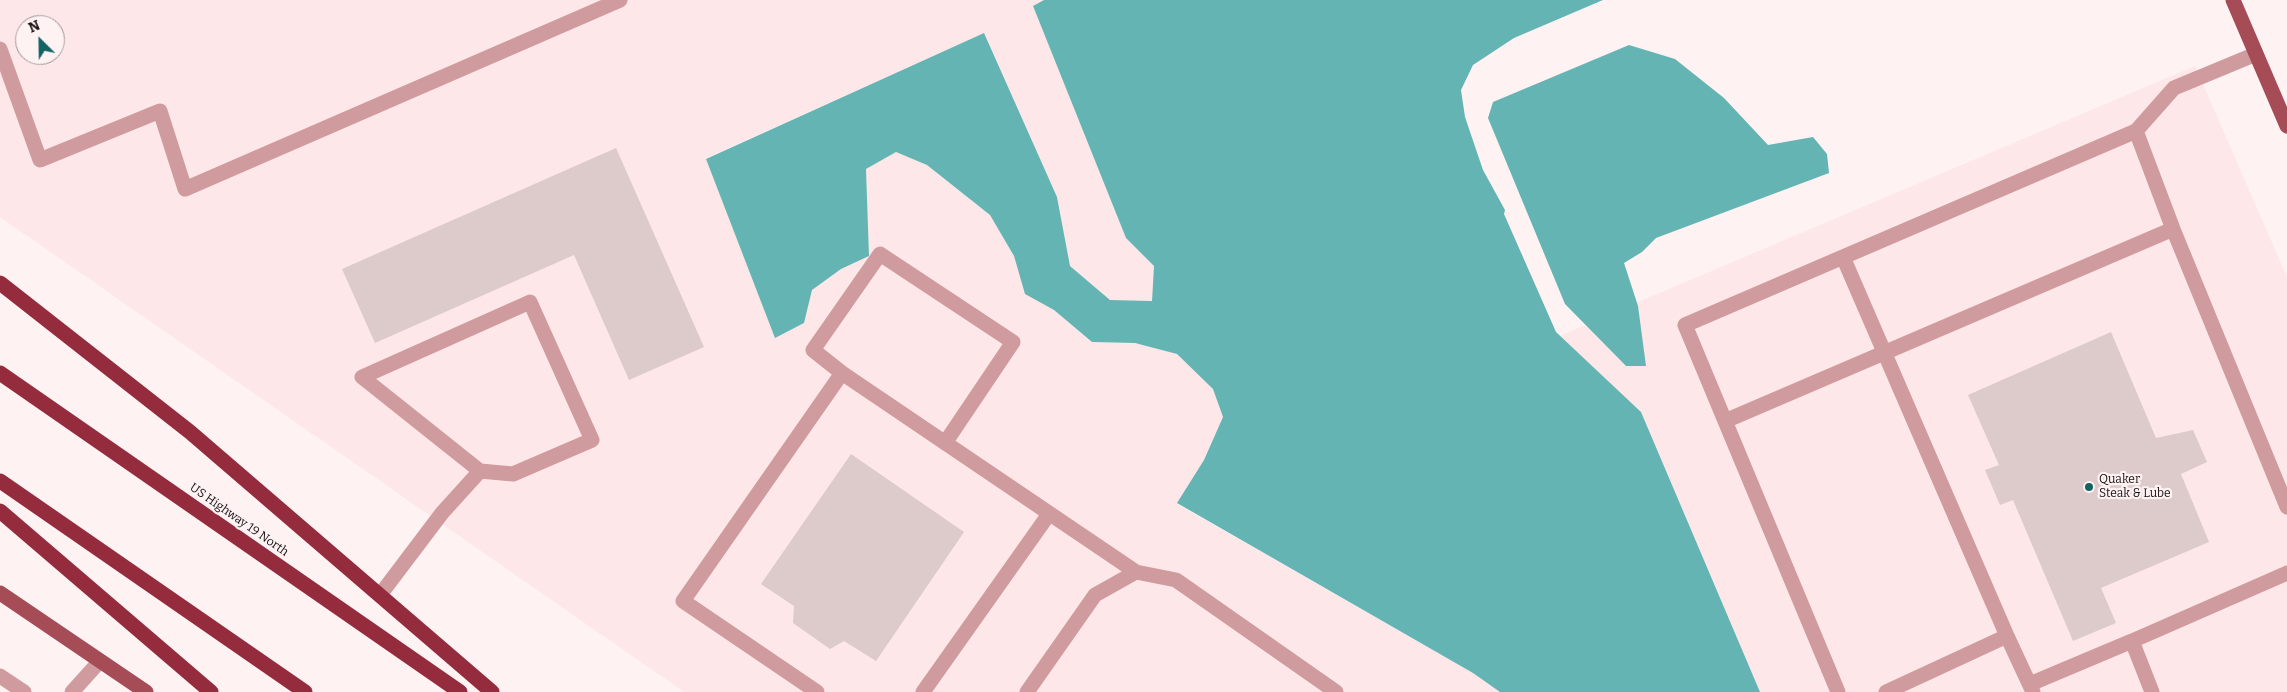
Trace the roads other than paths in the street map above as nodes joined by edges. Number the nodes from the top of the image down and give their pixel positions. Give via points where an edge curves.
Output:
1 (620, 0) edge
2 (2233, 0) edge
3 (0, 49) edge
4 (2256, 54) junction
5 (2287, 126) edge
6 (2136, 131) junction
7 (2174, 229) junction
8 (1843, 257) junction
9 (0, 283) edge
10 (1884, 352) junction
11 (0, 373) edge
12 (842, 373) junction
13 (1725, 421) junction
14 (945, 443) junction
15 (480, 471) junction
16 (0, 481) edge
17 (2287, 507) edge
18 (0, 511) edge
19 (1049, 514) junction
20 (1136, 572) junction
21 (2287, 573) edge
22 (0, 593) edge
23 (380, 595) junction
24 (2007, 636) junction
25 (2132, 641) junction
26 (100, 661) junction
27 (0, 676) edge
28 (2031, 688) edge
29 (24, 692) edge
30 (72, 692) edge
31 (146, 692) edge
32 (211, 692) edge
33 (305, 692) edge
34 (460, 692) edge
35 (492, 692) edge
36 (817, 692) edge
37 (923, 692) edge
38 (1027, 692) edge
39 (1336, 692) edge
40 (1838, 692) edge
41 (1886, 692) edge
42 (2152, 692) edge

1 - 3 lane via 184,189 160,111 40,160
2 - 4 main road
4 - 5 main road
4 - 6 lane via 2174,88
6 - 7 lane
6 - 8 lane
7 - 10 lane
7 - 17 lane
8 - 10 lane
8 - 13 lane via 1685,325
9 - 23 highway via 190,432
10 - 13 lane
10 - 24 lane
11 - 34 highway, US Highway 19 North
12 - 14 lane
12 - 14 lane via 813,350 880,254 1013,342
12 - 36 lane via 683,601
13 - 40 lane
14 - 19 lane
15 - 15 lane via 513,474 592,440 530,302 362,377
15 - 23 lane via 442,513
16 - 33 highway
18 - 32 highway
19 - 20 lane
19 - 37 lane
20 - 38 lane via 1095,595
20 - 39 lane via 1176,580
21 - 25 lane
22 - 26 main road
23 - 35 highway
24 - 28 lane
24 - 41 lane
25 - 28 lane
25 - 42 lane
26 - 30 lane
26 - 31 main road
27 - 29 lane

